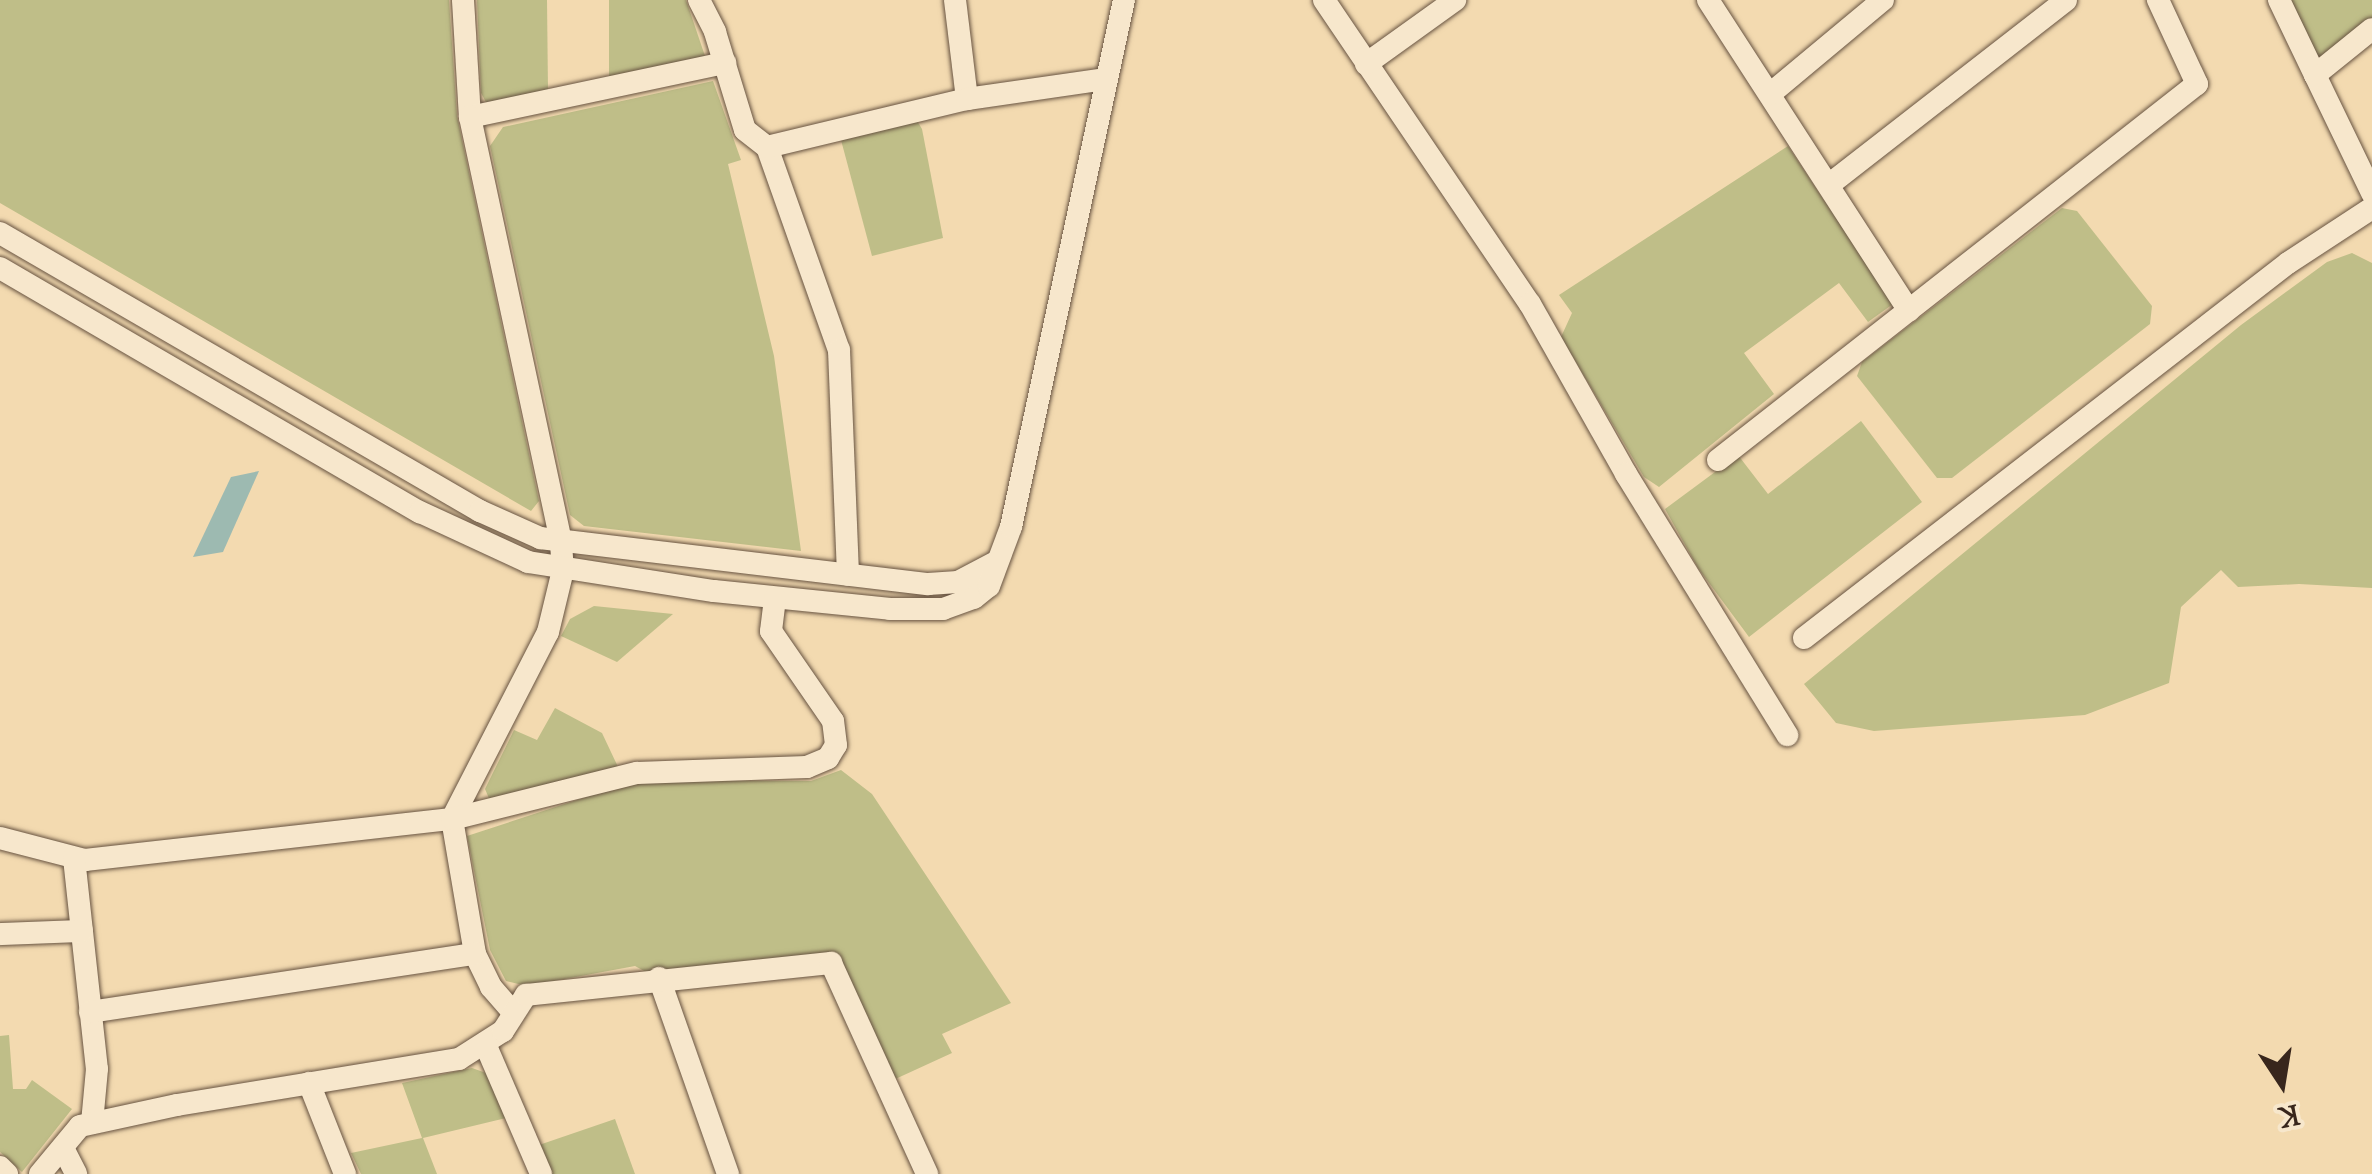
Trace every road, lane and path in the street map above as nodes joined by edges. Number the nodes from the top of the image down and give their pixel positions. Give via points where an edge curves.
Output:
1 (464, 0) edge
2 (699, 0) edge
3 (955, 0) edge
4 (1124, 0) edge
5 (1324, 0) edge
6 (1455, 0) edge
7 (1708, 0) edge
8 (1882, 0) edge
9 (2066, 0) edge
10 (2159, 0) edge
11 (2278, 0) edge
12 (2372, 28) edge
13 (725, 64) junction
14 (1366, 64) junction
15 (2315, 75) junction
16 (1105, 79) junction
17 (1770, 94) junction
18 (967, 99) junction
19 (470, 116) junction
20 (767, 147) junction
21 (1830, 184) junction
22 (2372, 192) edge
23 (2372, 208) edge
24 (0, 234) edge
25 (0, 268) edge
26 (1909, 311) junction
27 (1718, 460) dead end
28 (561, 544) junction
29 (996, 562) junction
30 (562, 570) junction
31 (848, 575) junction
32 (775, 598) junction
33 (1804, 638) dead end
34 (1786, 735) dead end
35 (452, 819) junction
36 (0, 838) edge
37 (74, 858) junction
38 (82, 932) junction
39 (0, 934) edge
40 (476, 954) junction
41 (659, 978) junction
42 (90, 1012) junction
43 (513, 1012) junction
44 (486, 1046) junction
45 (309, 1083) junction
46 (92, 1123) junction
47 (64, 1148) junction
48 (0, 1167) edge
49 (7, 1174) edge
50 (40, 1174) edge
51 (76, 1174) edge
52 (345, 1174) edge
53 (541, 1174) edge
54 (728, 1174) edge
55 (926, 1174) edge

1 - 19 street
2 - 13 street
3 - 18 street
4 - 16 street
5 - 14 street
6 - 14 street
7 - 17 street
8 - 17 street
9 - 21 street
10 - 26 street via 2197,84
11 - 15 street
12 - 15 street
13 - 19 street
13 - 20 street via 745,130
14 - 34 street via 1530,304
15 - 22 street
16 - 18 street
16 - 29 street via 1012,527
17 - 21 street
18 - 20 street
19 - 28 street
20 - 31 street via 839,350
21 - 26 street
23 - 33 street via 2288,263
24 - 28 street via 480,511
25 - 30 street via 420,512 493,549
26 - 27 street
28 - 30 street
28 - 31 street
29 - 31 street via 948,584
29 - 32 street via 982,593 936,610
30 - 32 street
30 - 35 street via 548,632
32 - 35 street via 771,631 833,721 836,744 828,758 807,767 637,773
35 - 37 street
35 - 40 street
36 - 37 street
37 - 38 street
38 - 39 street
38 - 42 street
40 - 42 street
40 - 43 street via 491,987
41 - 43 street via 526,995
41 - 54 street
41 - 55 street via 831,963
42 - 46 street via 97,1069
43 - 44 street
44 - 45 street via 459,1059
44 - 53 street
45 - 46 street
45 - 52 street
46 - 47 street via 80,1126
47 - 50 street
47 - 51 street
48 - 49 street

